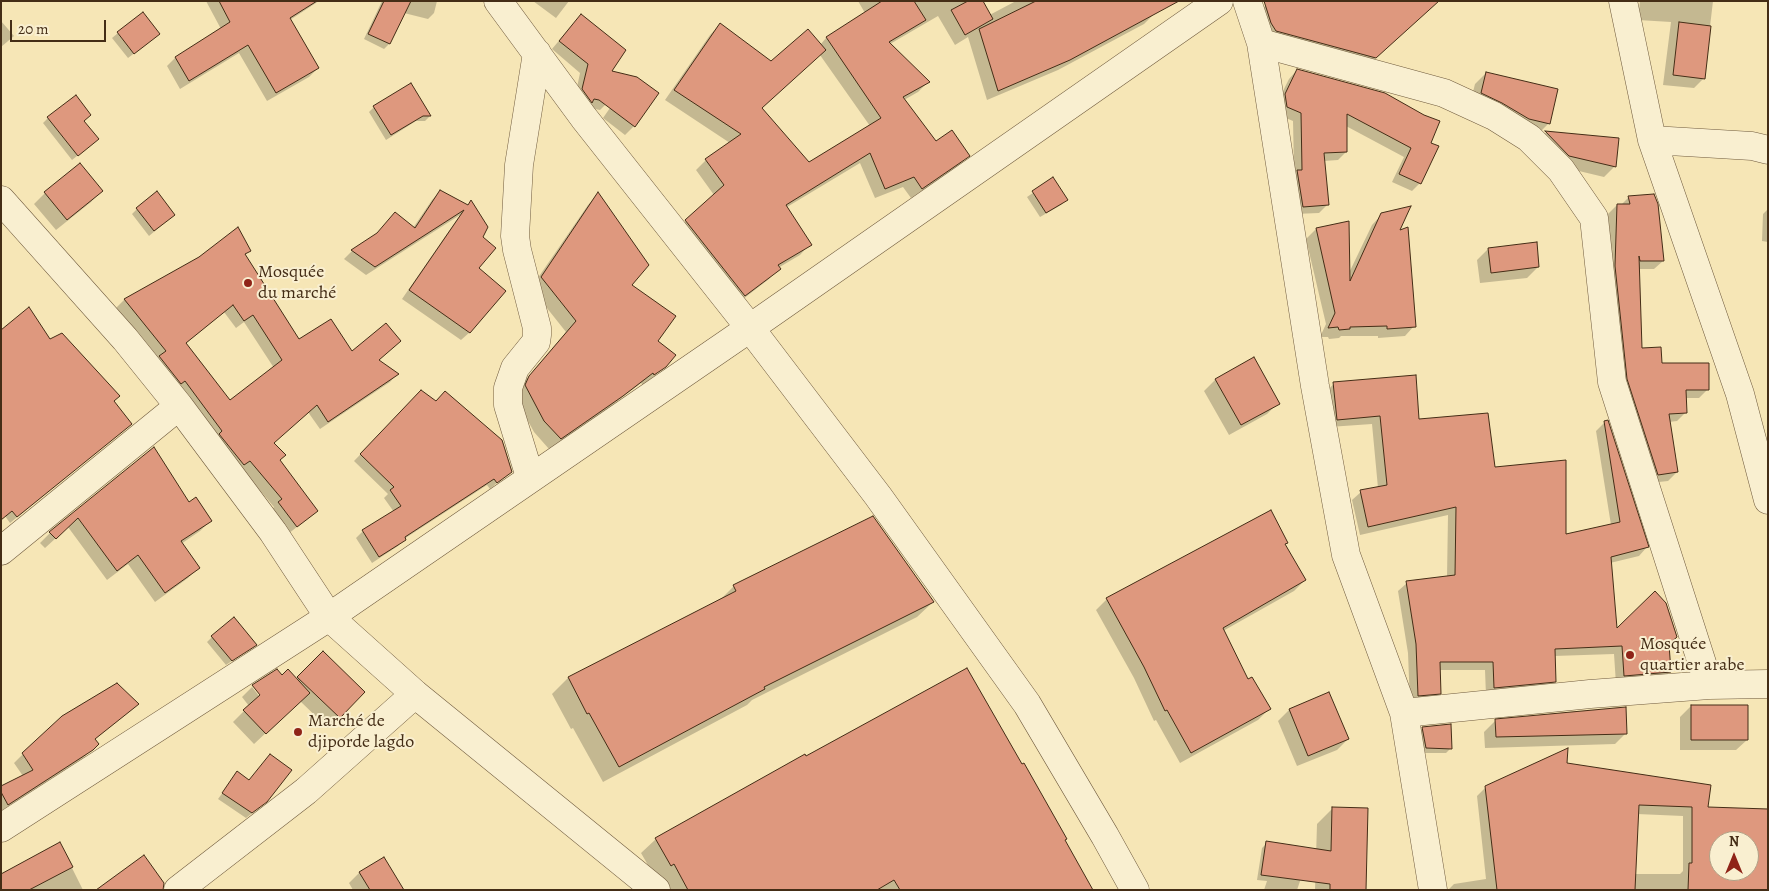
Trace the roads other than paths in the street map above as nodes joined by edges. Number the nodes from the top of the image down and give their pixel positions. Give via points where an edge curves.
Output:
1 (498, 1) edge
2 (1218, 1) edge
3 (1247, 1) edge
4 (1623, 1) edge
5 (1261, 43) junction
6 (538, 53) junction
7 (1652, 140) junction
8 (1768, 150) edge
9 (3, 205) edge
10 (750, 328) junction
11 (179, 406) junction
12 (530, 477) junction
13 (1768, 500) edge
14 (1, 552) edge
15 (329, 617) junction
16 (1768, 684) edge
17 (1709, 685) junction
18 (415, 694) junction
19 (1404, 713) junction
20 (5, 818) edge
21 (178, 890) edge
22 (656, 890) edge
23 (1135, 890) edge
24 (1433, 890) edge

1 - 6 street
2 - 10 street
3 - 5 street
4 - 7 street
5 - 17 street via 1444,93 1494,116 1529,138 1561,170 1594,218 1612,382
5 - 19 street via 1315,386 1346,555
6 - 10 street via 584,118
6 - 12 street via 520,165 515,236 537,335 536,342 515,368 508,388 508,405
7 - 8 street via 1752,146
7 - 13 street via 1740,394
9 - 11 street via 125,339
10 - 12 street
10 - 23 street via 878,496 1027,704
11 - 14 street
11 - 15 street via 273,532
12 - 15 street
15 - 18 street
15 - 20 street
16 - 17 street
17 - 19 street
18 - 21 street via 306,791
18 - 22 street
19 - 24 street

